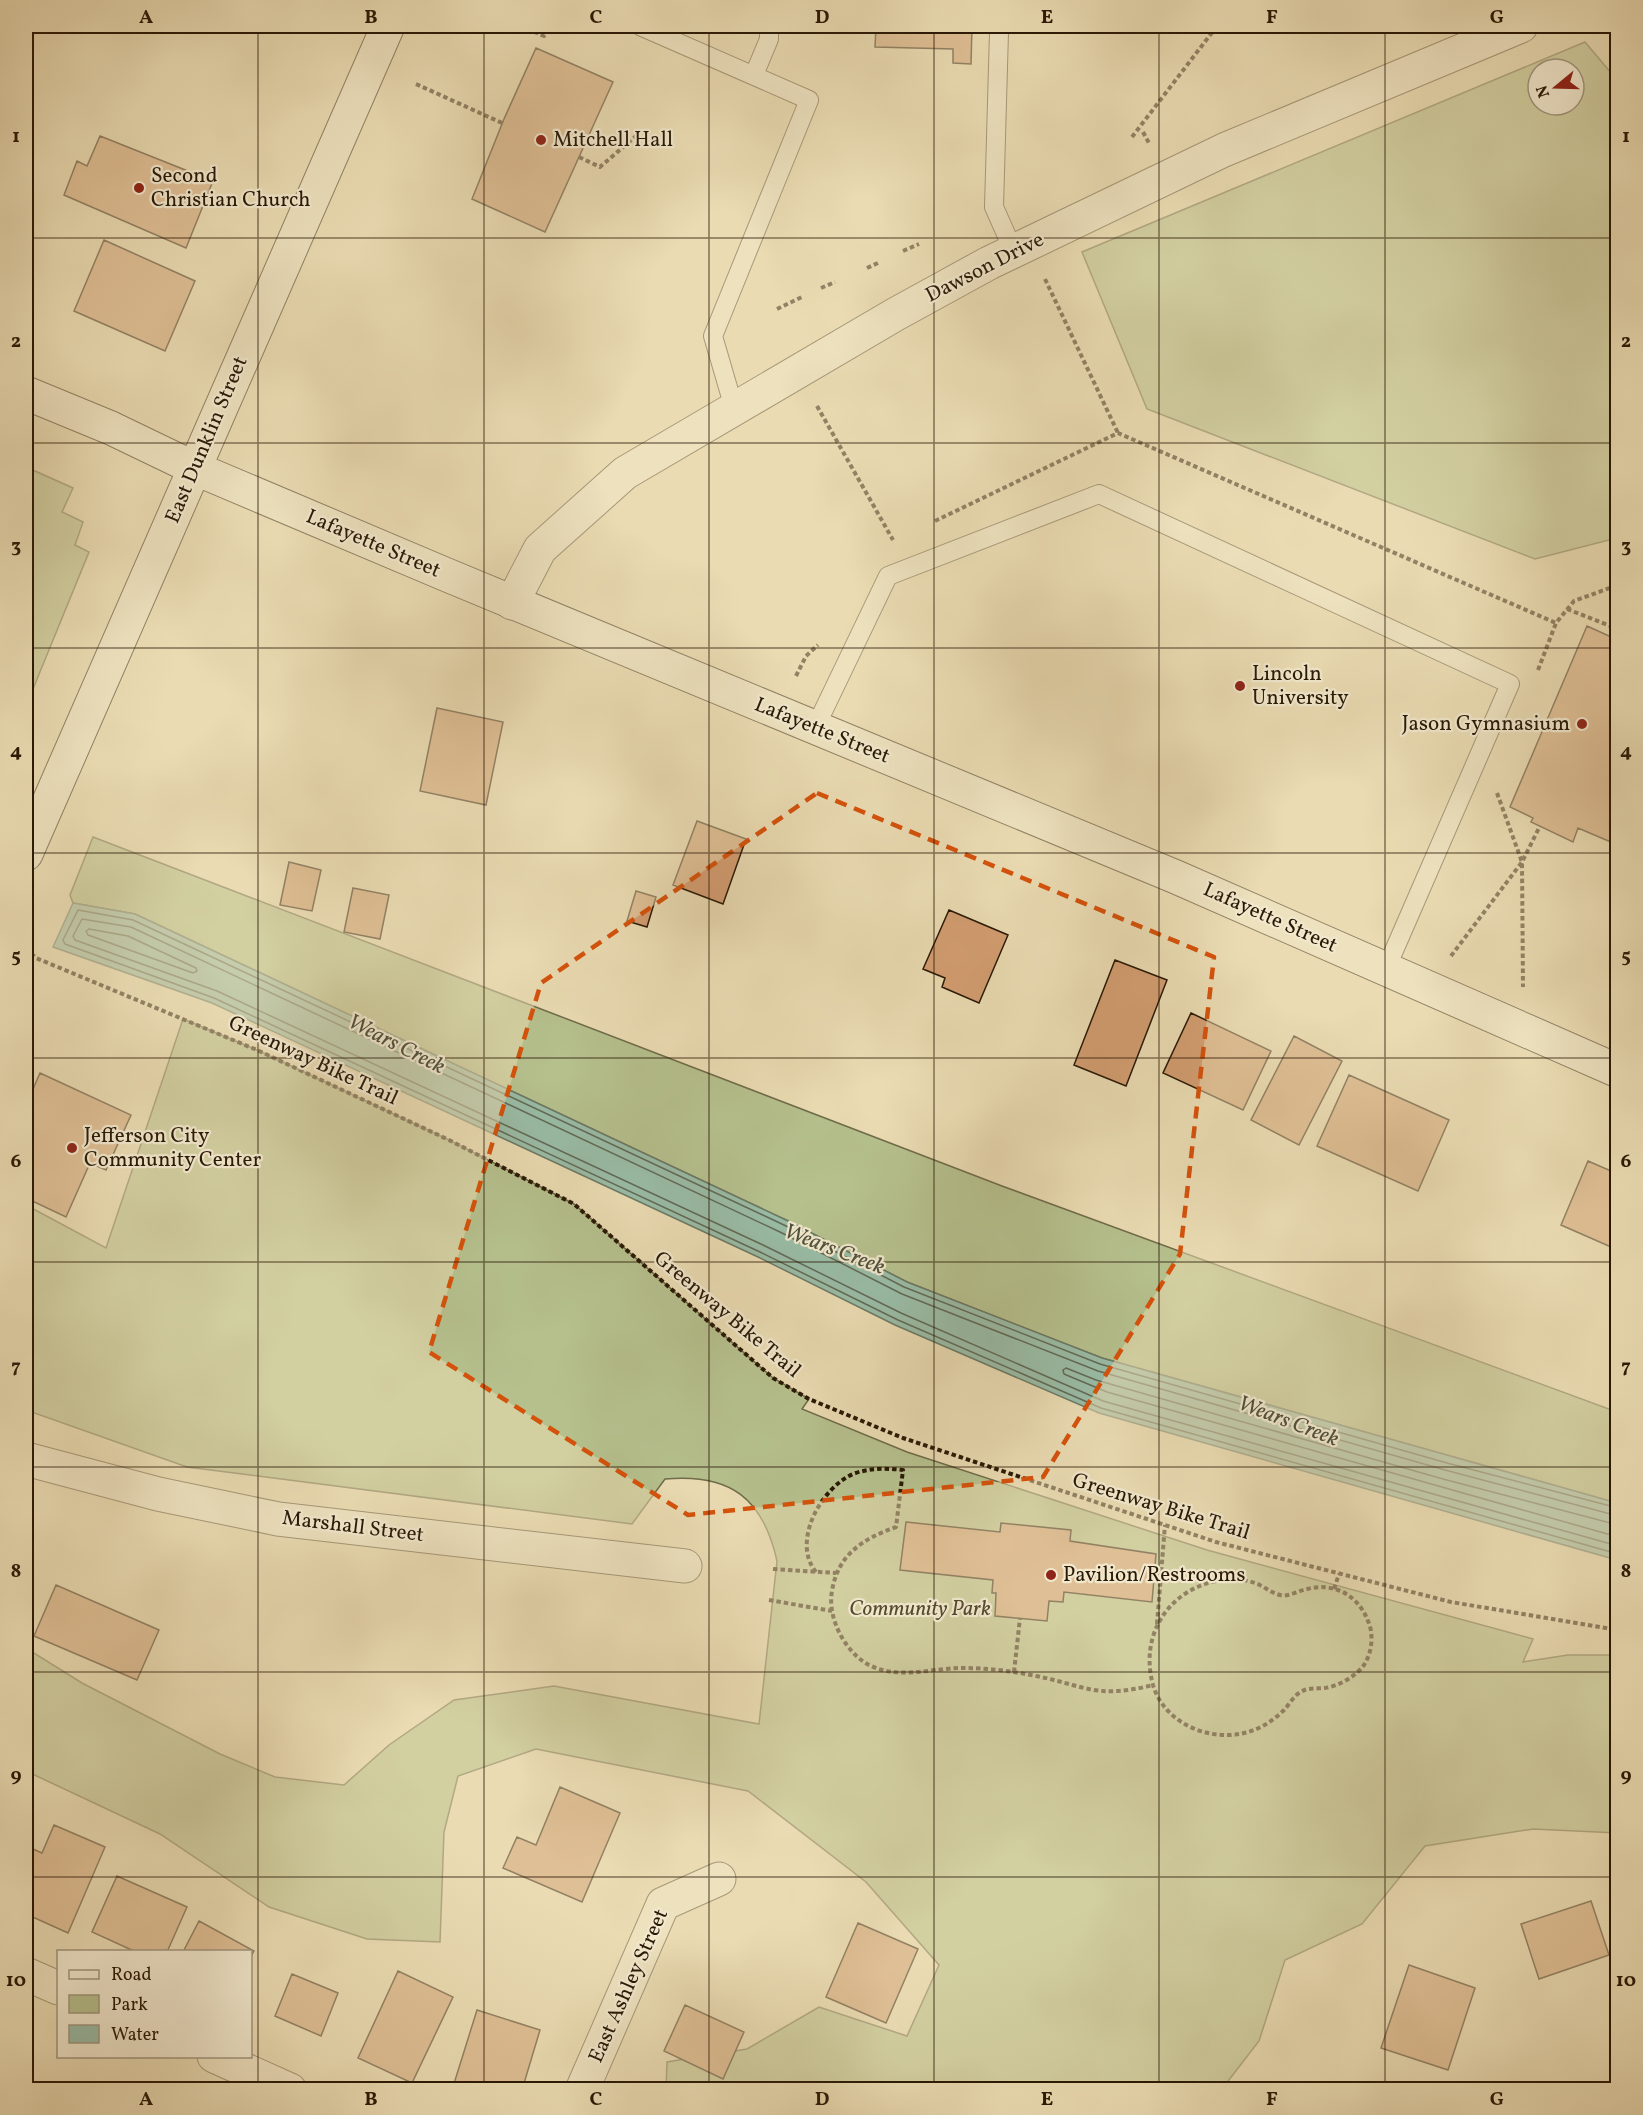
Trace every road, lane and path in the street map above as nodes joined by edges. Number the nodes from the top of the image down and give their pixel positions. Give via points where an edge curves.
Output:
1 (388, 26) edge
2 (520, 26) edge
3 (548, 26) edge
4 (640, 26) edge
5 (768, 26) edge
6 (1001, 26) edge
7 (1217, 26) edge
8 (1521, 26) edge
9 (754, 75) junction
10 (416, 84) dead end
11 (502, 123) dead end
12 (636, 136) dead end
13 (1132, 137) dead end
14 (579, 157) dead end
15 (919, 244) dead end
16 (903, 251) dead end
17 (1014, 252) junction
18 (878, 263) dead end
19 (867, 268) dead end
20 (1043, 275) dead end
21 (835, 282) dead end
22 (821, 288) dead end
23 (802, 297) dead end
24 (777, 309) dead end
25 (26, 393) edge
26 (734, 408) junction
27 (1118, 433) dead end
28 (194, 468) junction
29 (512, 603) junction
30 (1568, 609) dead end
31 (1617, 629) edge
32 (814, 728) junction
33 (1539, 826) dead end
34 (26, 850) edge
35 (1522, 862) junction
36 (26, 948) edge
37 (1451, 957) dead end
38 (1386, 969) junction
39 (1523, 987) dead end
40 (1617, 1071) edge
41 (26, 1460) edge
42 (1166, 1526) junction
43 (685, 1566) dead end
44 (773, 1569) dead end
45 (816, 1572) junction
46 (836, 1573) junction
47 (1339, 1574) junction
48 (1334, 1589) junction
49 (769, 1600) dead end
50 (832, 1611) junction
51 (1020, 1618) dead end
52 (1156, 1624) junction
53 (1617, 1630) edge
54 (1014, 1672) junction
55 (1153, 1685) junction
56 (719, 1879) dead end
57 (26, 1974) edge
58 (57, 1988) edge
59 (218, 2058) edge
60 (290, 2090) edge
61 (582, 2090) edge

1 - 28 main road, East Dunklin Street
2 - 3 path via 544,36
4 - 9 lane
5 - 9 lane via 769,39
6 - 17 lane via 994,207
7 - 13 path
8 - 17 main road, Dawson Drive via 1224,150
9 - 26 lane via 809,100 713,336
10 - 11 path
12 - 14 path via 600,167
15 - 16 path
17 - 26 main road, Dawson Drive via 896,314
18 - 19 path
20 - 27 path
21 - 22 path
23 - 24 path
25 - 28 main road, Lafayette Street
26 - 29 main road, Dawson Drive via 625,473 540,549
28 - 29 main road, Lafayette Street
28 - 34 main road, East Dunklin Street
29 - 32 main road, Lafayette Street
30 - 31 path
32 - 38 main road, Lafayette Street via 1176,877
32 - 38 lane via 888,576 1099,494 1510,684
33 - 35 path
35 - 37 path
35 - 39 path
36 - 42 path, Greenway Bike Trail via 36,958 257,1050 574,1204 773,1378 809,1400 903,1438
38 - 40 main road, Lafayette Street
41 - 43 main road, Marshall Street via 158,1494 278,1519
42 - 47 path, Greenway Bike Trail
42 - 52 path
44 - 45 path
45 - 46 path
45 - 46 path via 807,1542 816,1511 825,1497 852,1475 885,1468 903,1470 896,1527 864,1541 851,1551
46 - 50 path
47 - 48 path
47 - 53 path, Greenway Bike Trail via 1450,1602
48 - 52 path via 1321,1586 1281,1595 1246,1581 1212,1580 1181,1595
48 - 55 path via 1350,1595 1370,1623 1372,1640 1364,1664 1336,1685 1298,1694 1262,1727 1232,1735 1199,1731 1172,1714
49 - 50 path
50 - 54 path via 851,1650 867,1664 885,1671 963,1668
51 - 54 path
52 - 55 path via 1151,1651
54 - 55 path via 1105,1691
56 - 61 main road, East Ashley Street via 663,1904
57 - 58 main road
59 - 60 main road

